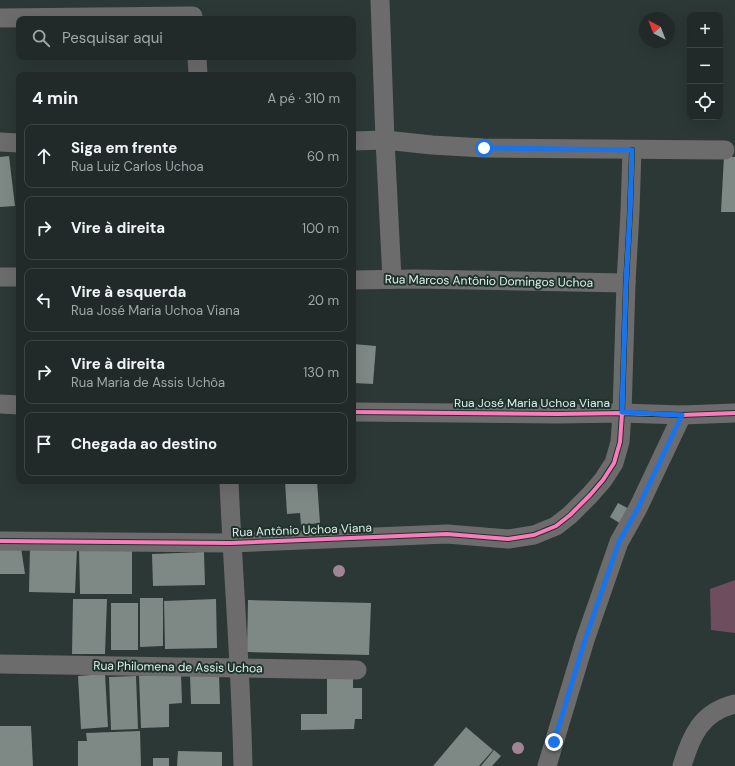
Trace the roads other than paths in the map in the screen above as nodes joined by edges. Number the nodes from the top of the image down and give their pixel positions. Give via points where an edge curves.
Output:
1 (380, 0) edge
2 (193, 12) edge
3 (64, 16) edge
4 (0, 18) edge
5 (16, 18) edge
6 (197, 60) edge
7 (198, 72) edge
8 (385, 140) junction
9 (356, 141) edge
10 (0, 142) edge
11 (16, 143) edge
12 (632, 150) junction
13 (725, 150) dead end
14 (0, 277) edge
15 (16, 277) edge
16 (392, 279) junction
17 (356, 280) edge
18 (626, 283) junction
19 (0, 404) edge
20 (16, 405) edge
21 (356, 412) edge
22 (622, 412) junction
23 (735, 412) edge
24 (682, 415) junction
25 (229, 484) edge
26 (0, 541) edge
27 (231, 543) junction
28 (0, 664) edge
29 (240, 668) junction
30 (357, 670) dead end
31 (735, 704) edge
32 (243, 766) edge
33 (547, 766) edge
34 (682, 766) edge

1 - 8 street
2 - 3 street
4 - 5 street
6 - 7 street
8 - 9 street
8 - 12 street via 484,148
8 - 16 street
10 - 11 street
12 - 13 street
12 - 18 street, Rua Antônio Uchoa Viana
14 - 15 street
16 - 17 street, Rua Marcos Antônio Domingos Uchoa
16 - 18 street, Rua Marcos Antônio Domingos Uchoa
18 - 22 street, Rua Antônio Uchoa Viana
19 - 20 street
21 - 22 street, Rua José Maria Uchoa Viana
22 - 24 street, Rua José Maria Uchoa Viana
22 - 27 street, Rua Antônio Uchoa Viana via 620,442 614,463 603,480 570,515 556,526 534,535 508,539 447,534
23 - 24 street, Rua José Maria Uchoa Viana
24 - 33 street via 619,542 585,640
25 - 27 street
26 - 27 street, Rua Antônio Uchoa Viana
27 - 29 street
28 - 29 street, Rua Philomena de Assis Uchoa
29 - 30 street, Rua Philomena de Assis Uchoa
29 - 32 street
31 - 34 street via 715,712 696,730

